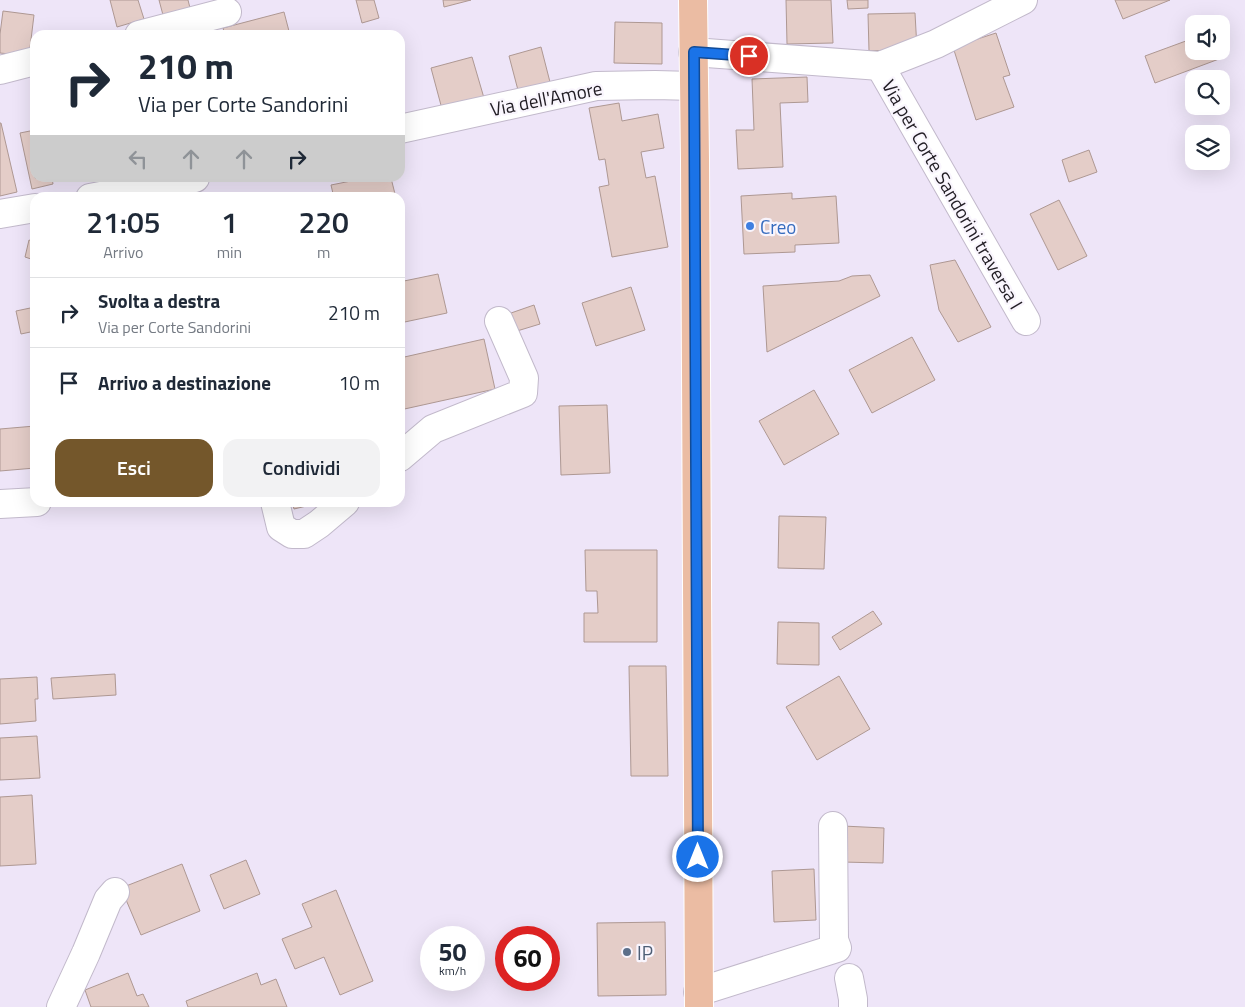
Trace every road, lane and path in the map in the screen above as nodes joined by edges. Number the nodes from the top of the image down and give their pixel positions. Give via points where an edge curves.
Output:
1 (692, 0) edge
2 (1023, 0) edge
3 (226, 12) dead end
4 (158, 30) edge
5 (694, 52) junction
6 (30, 63) edge
7 (880, 66) junction
8 (0, 70) edge
9 (694, 86) junction
10 (405, 128) edge
11 (193, 185) edge
12 (138, 192) edge
13 (30, 209) edge
14 (0, 214) edge
15 (499, 321) dead end
16 (1026, 321) dead end
17 (405, 453) edge
18 (30, 502) edge
19 (0, 504) edge
20 (276, 507) edge
21 (339, 507) edge
22 (833, 826) dead end
23 (115, 892) dead end
24 (849, 978) dead end
25 (699, 1000) edge
26 (61, 1007) edge
27 (853, 1007) edge

1 - 5 main road
2 - 7 street via 936,44
3 - 4 street
5 - 7 street
5 - 9 main road
6 - 8 street
7 - 16 street, Via per Corte Sandorini traversa I
9 - 10 street, Via dell'Amore via 596,86
9 - 25 main road
11 - 12 street
13 - 14 street
15 - 17 street via 524,378 523,392 433,429
18 - 19 street
20 - 21 street via 281,527 292,534 304,534
22 - 25 street via 834,940 837,948
23 - 26 street via 108,900
24 - 27 street

